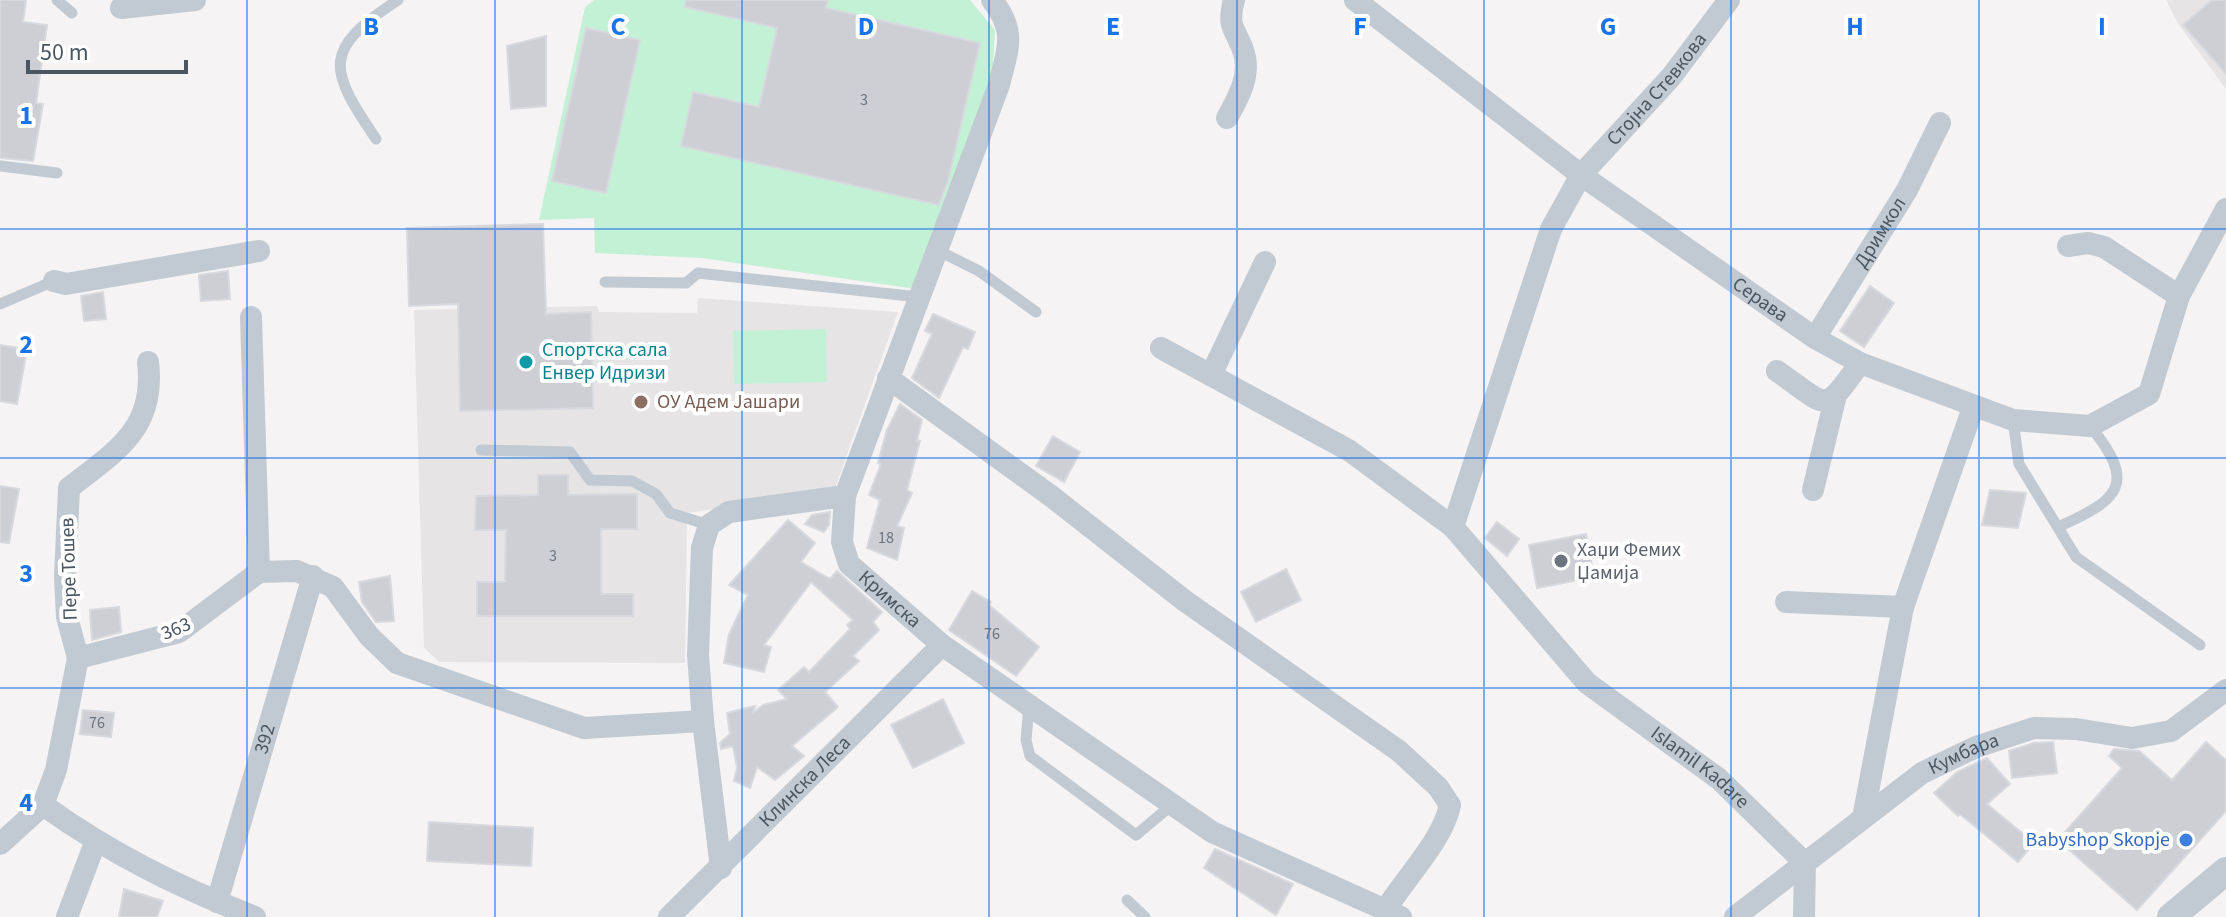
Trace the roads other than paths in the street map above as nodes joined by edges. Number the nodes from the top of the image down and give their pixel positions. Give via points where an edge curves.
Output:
1 (57, 0) edge
2 (195, 0) edge
3 (398, 0) edge
4 (992, 0) edge
5 (1234, 0) edge
6 (1355, 0) edge
7 (1729, 0) edge
8 (124, 4) edge
9 (72, 13) dead end
10 (1227, 118) dead end
11 (1940, 123) dead end
12 (376, 139) dead end
13 (1, 166) edge
14 (57, 173) dead end
15 (1581, 175) junction
16 (2226, 209) edge
17 (2068, 246) dead end
18 (937, 250) junction
19 (259, 251) dead end
20 (1265, 262) dead end
21 (54, 281) joint
22 (605, 282) dead end
23 (2179, 296) junction
24 (919, 297) junction
25 (0, 304) edge
26 (1036, 312) dead end
27 (251, 317) dead end
28 (1815, 338) junction
29 (1161, 348) dead end
30 (148, 362) dead end
31 (1860, 363) junction
32 (1777, 371) dead end
33 (1211, 375) junction
34 (888, 378) junction
35 (1835, 399) junction
36 (1973, 408) junction
37 (2013, 420) junction
38 (2090, 426) junction
39 (481, 450) dead end
40 (1813, 490) dead end
41 (845, 496) junction
42 (709, 525) junction
43 (1453, 527) junction
44 (2058, 527) junction
45 (259, 572) junction
46 (313, 576) junction
47 (1786, 602) dead end
48 (1903, 607) junction
49 (942, 645) junction
50 (2200, 645) dead end
51 (78, 658) junction
52 (2226, 690) edge
53 (1029, 705) junction
54 (703, 721) junction
55 (1173, 804) junction
56 (43, 805) junction
57 (1863, 818) junction
58 (95, 843) junction
59 (0, 844) edge
60 (1805, 863) junction
61 (721, 868) junction
62 (2226, 871) edge
63 (2226, 897) edge
64 (1127, 900) dead end
65 (217, 902) junction
66 (1382, 912) edge
67 (67, 917) edge
68 (255, 917) edge
69 (669, 917) edge
70 (1145, 917) edge
71 (1735, 917) edge
72 (1804, 917) edge
73 (2171, 917) edge
74 (2199, 917) edge

1 - 9 lane
2 - 8 street
3 - 12 lane via 354,33 339,74
4 - 18 street, Кримска via 1011,36 999,85
5 - 10 street via 1231,30 1244,52 1246,75
6 - 15 street, Серава
7 - 15 street, Стојна Стевкова via 1671,77
11 - 28 street, Дримкол via 1907,190
13 - 14 lane
15 - 28 street, Серава
15 - 43 street, Стојна Стевкова via 1551,229
16 - 23 street
17 - 23 street via 2104,247
18 - 24 street, Кримска
18 - 26 lane via 979,271
19 - 21 street via 66,284
20 - 33 street
21 - 25 lane
22 - 24 lane via 686,283 698,273
23 - 38 street via 2149,394
24 - 34 street, Кримска
27 - 45 street
28 - 31 street, Серава
29 - 33 street, Islamil Kadare
30 - 51 street, Пере Тошев via 151,389 133,436 69,488 67,617
31 - 35 street
31 - 36 street, Серава
32 - 35 street via 1817,399
33 - 43 street, Islamil Kadare via 1350,451
34 - 41 street, Кримска
34 - 66 street via 1185,601 1399,751 1438,787 1450,805 1445,827
35 - 40 street
36 - 37 street, Серава
36 - 48 street
37 - 38 street, Серава
37 - 44 lane via 2019,464
38 - 44 lane via 2110,451 2118,473 2116,491 2096,511
39 - 42 lane via 570,452 590,480 632,481 656,494 670,513
41 - 42 street via 729,512
41 - 49 street, Кримска via 842,542 849,564
42 - 54 street via 702,548 698,655
43 - 60 street, Islamil Kadare via 1587,683 1719,779
44 - 50 lane via 2076,557
45 - 46 street
45 - 51 street, 363 via 179,632
46 - 54 street via 333,587 397,663 584,728
46 - 65 street, 392
47 - 48 street
48 - 57 street
49 - 53 street, Кримска
49 - 61 street, Клинска Леса
51 - 56 street, Пере Тошев via 56,770
52 - 57 street, Кумбара via 2171,731 2132,738 2034,728 1976,747 1922,773
53 - 55 street, Кримска
53 - 55 lane via 1030,756 1136,835
54 - 61 street
55 - 66 street, Кримска via 1212,832
56 - 58 street
56 - 59 street
57 - 60 street, Кумбара
58 - 65 street
58 - 67 street
60 - 71 street, Кумбара
60 - 72 street
61 - 69 street, Клинска Леса
62 - 73 street
63 - 74 street
64 - 70 lane
65 - 68 street

